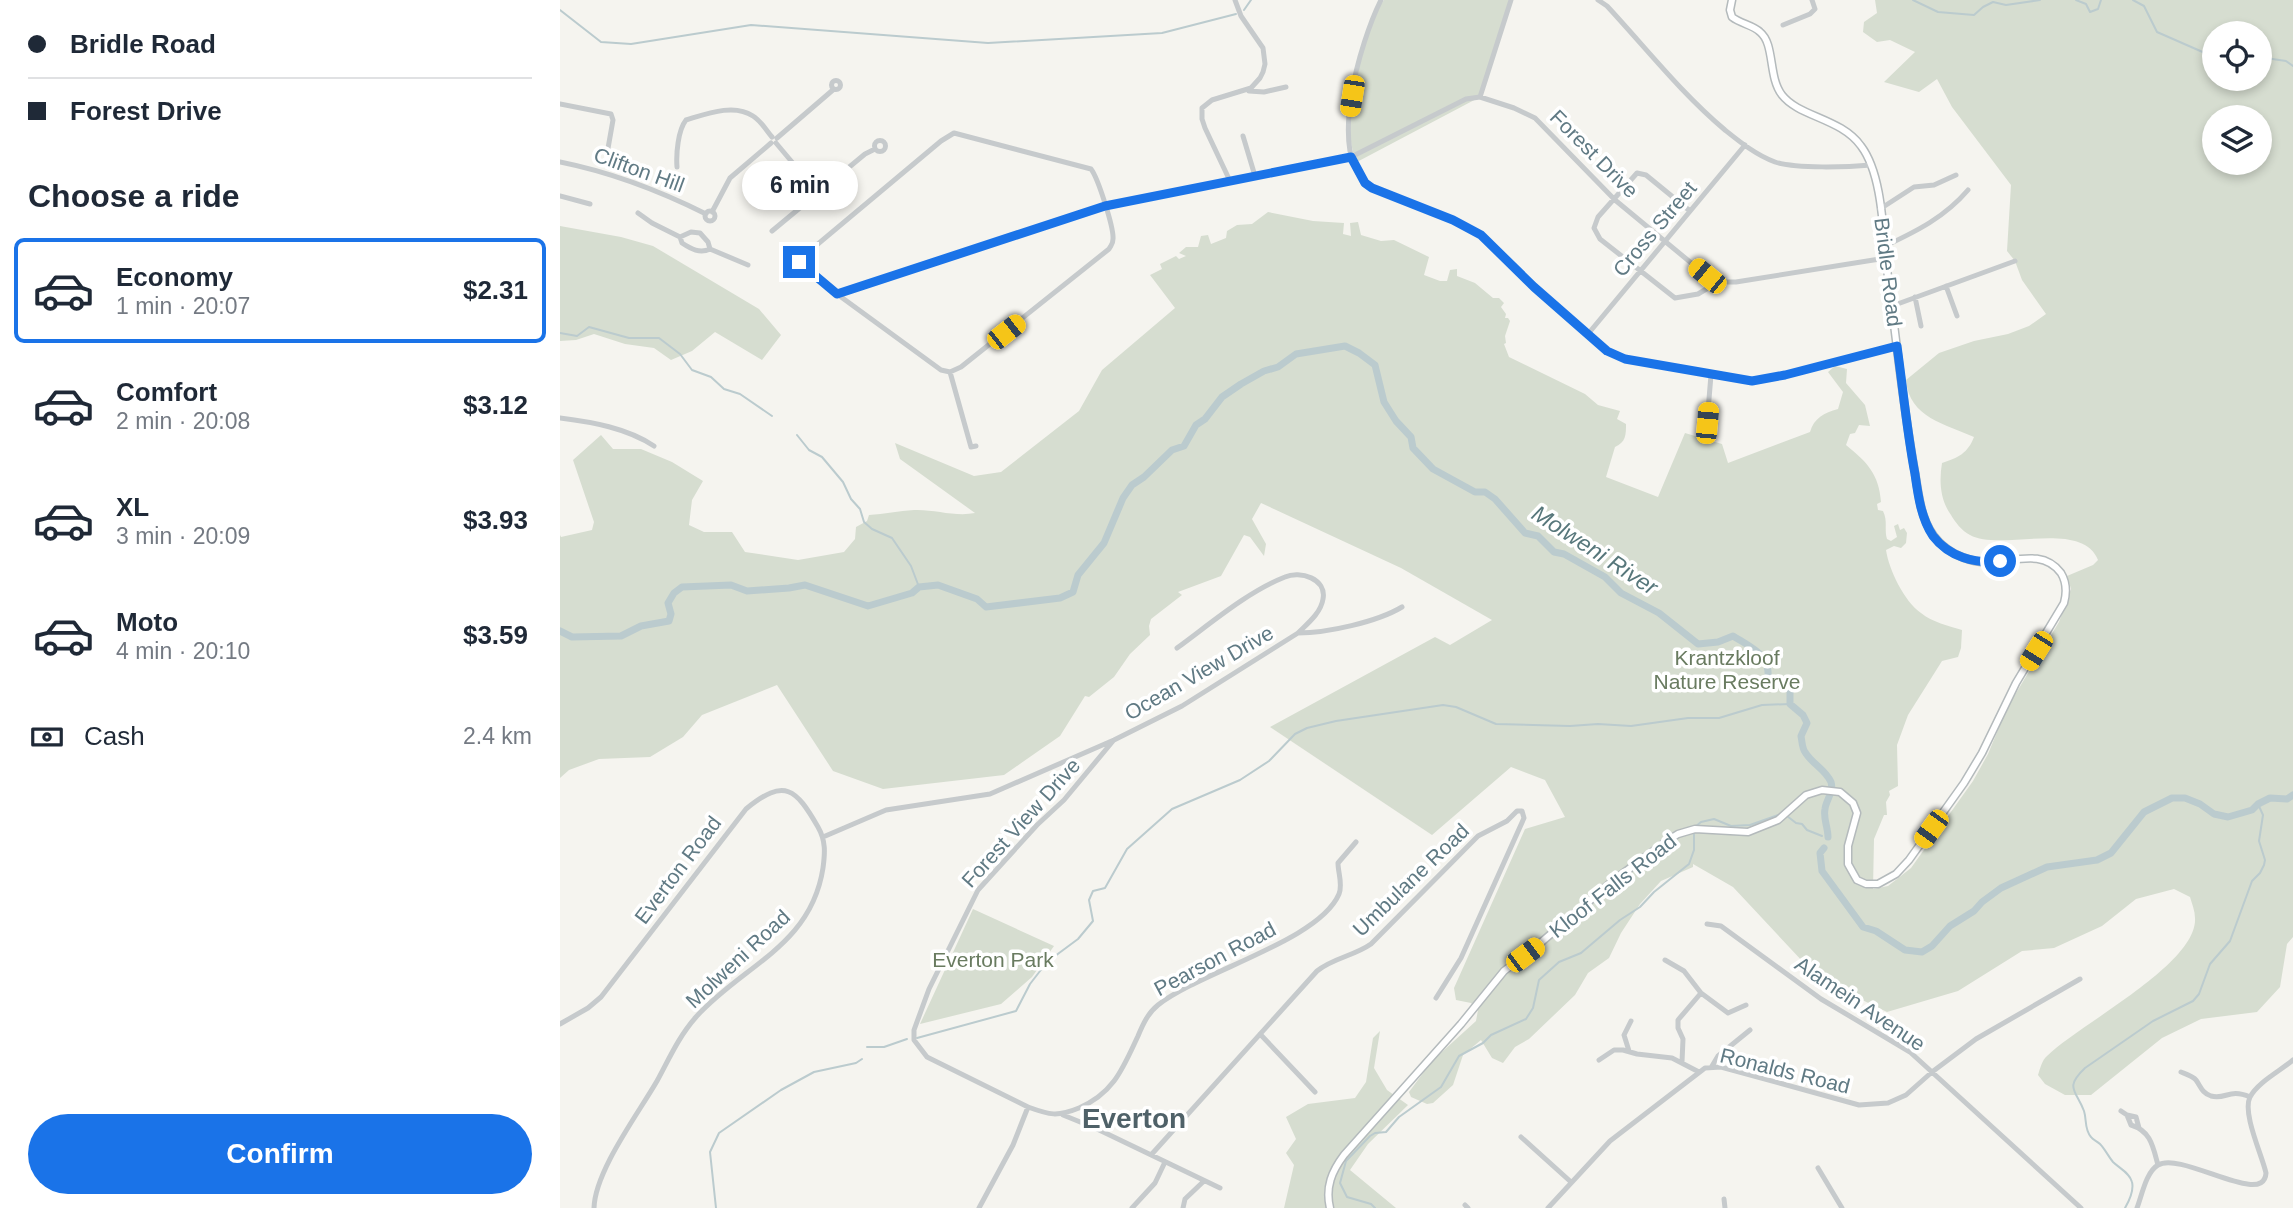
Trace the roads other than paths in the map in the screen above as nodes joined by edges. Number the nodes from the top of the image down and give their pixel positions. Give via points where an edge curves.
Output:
1 (1236, 0) edge
2 (1381, 0) edge
3 (1511, 0) edge
4 (1598, 0) edge
5 (1732, 0) edge
6 (1812, 0) edge
7 (1783, 25) dead end
8 (1286, 87) dead end
9 (834, 89) dead end
10 (1246, 91) junction
11 (1480, 97) junction
12 (560, 104) edge
13 (1243, 136) dead end
14 (774, 140) junction
15 (1745, 145) junction
16 (875, 149) dead end
17 (607, 154) dead end
18 (1351, 157) junction
19 (560, 162) edge
20 (1871, 165) junction
21 (677, 167) dead end
22 (1956, 175) dead end
23 (1255, 176) junction
24 (1230, 181) junction
25 (1968, 190) dead end
26 (818, 193) junction
27 (560, 196) edge
28 (1615, 200) junction
29 (590, 204) dead end
30 (1105, 206) junction
31 (1880, 209) junction
32 (1690, 211) junction
33 (638, 213) dead end
34 (708, 215) junction
35 (772, 231) dead end
36 (700, 233) junction
37 (680, 237) junction
38 (1665, 242) junction
39 (1885, 246) junction
40 (710, 249) junction
41 (1886, 258) junction
42 (2015, 261) dead end
43 (748, 265) dead end
44 (1640, 272) junction
45 (1718, 282) junction
46 (1945, 286) junction
47 (837, 294) junction
48 (1915, 297) junction
49 (1892, 306) junction
50 (1957, 316) dead end
51 (1921, 326) dead end
52 (1588, 334) junction
53 (1897, 346) junction
54 (950, 372) junction
55 (1711, 375) junction
56 (560, 418) edge
57 (1707, 423) dead end
58 (654, 446) dead end
59 (976, 446) dead end
60 (1402, 607) dead end
61 (1298, 634) junction
62 (1177, 648) dead end
63 (1114, 740) junction
64 (1811, 792) joint
65 (823, 836) junction
66 (1356, 842) dead end
67 (1707, 925) dead end
68 (1665, 960) dead end
69 (2080, 979) dead end
70 (1700, 993) junction
71 (1436, 998) dead end
72 (1746, 1006) dead end
73 (1631, 1021) dead end
74 (560, 1024) edge
75 (1750, 1030) dead end
76 (1260, 1034) junction
77 (1629, 1051) junction
78 (1599, 1060) dead end
79 (2293, 1060) edge
80 (1682, 1062) junction
81 (1712, 1066) junction
82 (1699, 1072) junction
83 (1932, 1072) junction
84 (2181, 1072) dead end
85 (1315, 1093) dead end
86 (2250, 1097) junction
87 (1028, 1107) junction
88 (2121, 1111) dead end
89 (1063, 1115) junction
90 (1521, 1137) dead end
91 (1151, 1155) junction
92 (1165, 1162) junction
93 (2158, 1165) junction
94 (1818, 1168) dead end
95 (1204, 1181) junction
96 (1571, 1182) junction
97 (1220, 1188) dead end
98 (1724, 1199) dead end
99 (594, 1208) edge
100 (979, 1208) edge
101 (1132, 1208) edge
102 (1182, 1208) edge
103 (1330, 1208) edge
104 (1548, 1208) edge
105 (1725, 1208) edge
106 (1842, 1208) edge
107 (2081, 1208) edge
108 (2137, 1208) edge

1 - 10 street via 1265,55 1260,78
2 - 18 street via 1363,43 1352,96
3 - 11 street
4 - 15 street via 1693,101
5 - 20 main road, Bridle Road via 1732,17 1766,38 1774,81 1783,97 1849,134
6 - 7 street via 1815,9 1810,14
8 - 10 street
9 - 14 street
10 - 24 street via 1212,100 1201,113
11 - 18 street via 1466,99
11 - 28 street, Forest Drive via 1535,118
12 - 17 street via 611,114
13 - 23 street
14 - 21 street via 748,114 724,111 686,120
14 - 26 street
14 - 34 street via 730,178
15 - 20 street via 1783,164
15 - 32 street, Cross Street
16 - 26 street
18 - 23 street
18 - 52 street via 1372,188 1481,235
19 - 34 street, Clifton Hill via 662,193
20 - 31 main road, Bridle Road
22 - 31 street via 1934,186 1914,187
23 - 24 street
24 - 30 street
25 - 39 street via 1937,219
26 - 35 street
27 - 29 street
28 - 32 street via 1632,177 1641,173
28 - 38 street, Forest Drive
28 - 44 street via 1598,217 1596,234
30 - 47 street
30 - 47 street via 1094,173 1085,166 954,133 799,262
30 - 54 street via 1113,235 1106,253
31 - 39 main road, Bridle Road
32 - 38 street, Cross Street
33 - 37 street
34 - 36 street
36 - 37 street
36 - 40 street
37 - 40 street via 696,251
38 - 44 street, Cross Street
38 - 45 street, Forest Drive
39 - 41 main road, Bridle Road
40 - 43 street
41 - 45 street
41 - 49 main road, Bridle Road
42 - 46 street
44 - 45 street via 1675,298 1698,294
44 - 52 street, Cross Street
46 - 48 street
46 - 50 street
47 - 54 street
48 - 49 street
48 - 51 street
49 - 53 main road, Bridle Road
52 - 55 street via 1625,359
53 - 55 street via 1760,380
53 - 64 main road, Bridle Road via 1918,495 1934,537 1953,553 1976,561 2045,561 2064,580 2064,603 1964,783 1896,874 1874,885 1857,880 1847,852 1857,813 1849,799 1832,790
54 - 59 street via 971,447
55 - 57 street
56 - 58 street via 627,432
60 - 61 street via 1379,618
61 - 62 street, Ocean View Drive via 1324,597 1318,583 1296,574 1254,595
61 - 63 street, Ocean View Drive via 1182,706
63 - 65 street, Ocean View Drive via 990,794 886,810
63 - 87 street, Forest View Drive via 978,890 914,1030 914,1040 927,1056
64 - 103 main road, Kloof Falls Road via 1784,815 1748,832 1703,829 1678,834 1511,965 1344,1155 1330,1180
65 - 74 street, Everton Road via 796,794 779,790 758,800 737,818 601,998
65 - 99 street, Molweni Road via 821,881 805,919 694,1019 603,1175
66 - 89 street, Pearson Road via 1338,863 1338,897 1319,918 1156,1006 1108,1090
67 - 83 street, Alamein Avenue via 1730,932 1848,1017 1900,1045
68 - 70 street via 1684,971
69 - 83 street, Ronalds Road via 1976,1039
70 - 72 street via 1728,1013
70 - 80 street via 1678,1020
71 - 76 street, Umbulane Road via 1480,916 1524,818 1521,810 1478,836 1371,944 1317,971
73 - 77 street via 1624,1034
75 - 81 street
76 - 85 street
76 - 91 street, Umbulane Road
77 - 78 street via 1614,1049
77 - 80 street
79 - 86 street
80 - 82 street
81 - 82 street, Ronalds Road
81 - 83 street, Ronalds Road via 1859,1105 1898,1100
82 - 96 street, Ronalds Road via 1617,1135
83 - 107 street, Alamein Avenue
84 - 86 street via 2196,1079 2209,1095 2238,1092
86 - 93 street via 2249,1115 2266,1173 2259,1189 2238,1190 2176,1163
87 - 89 street
87 - 100 street
88 - 93 street via 2136,1117 2153,1144
89 - 91 street
90 - 96 street
91 - 92 street
92 - 95 street
92 - 101 street via 1155,1183
93 - 108 street
94 - 106 street
95 - 97 street
95 - 102 street
96 - 104 street, Ronalds Road
98 - 105 street

